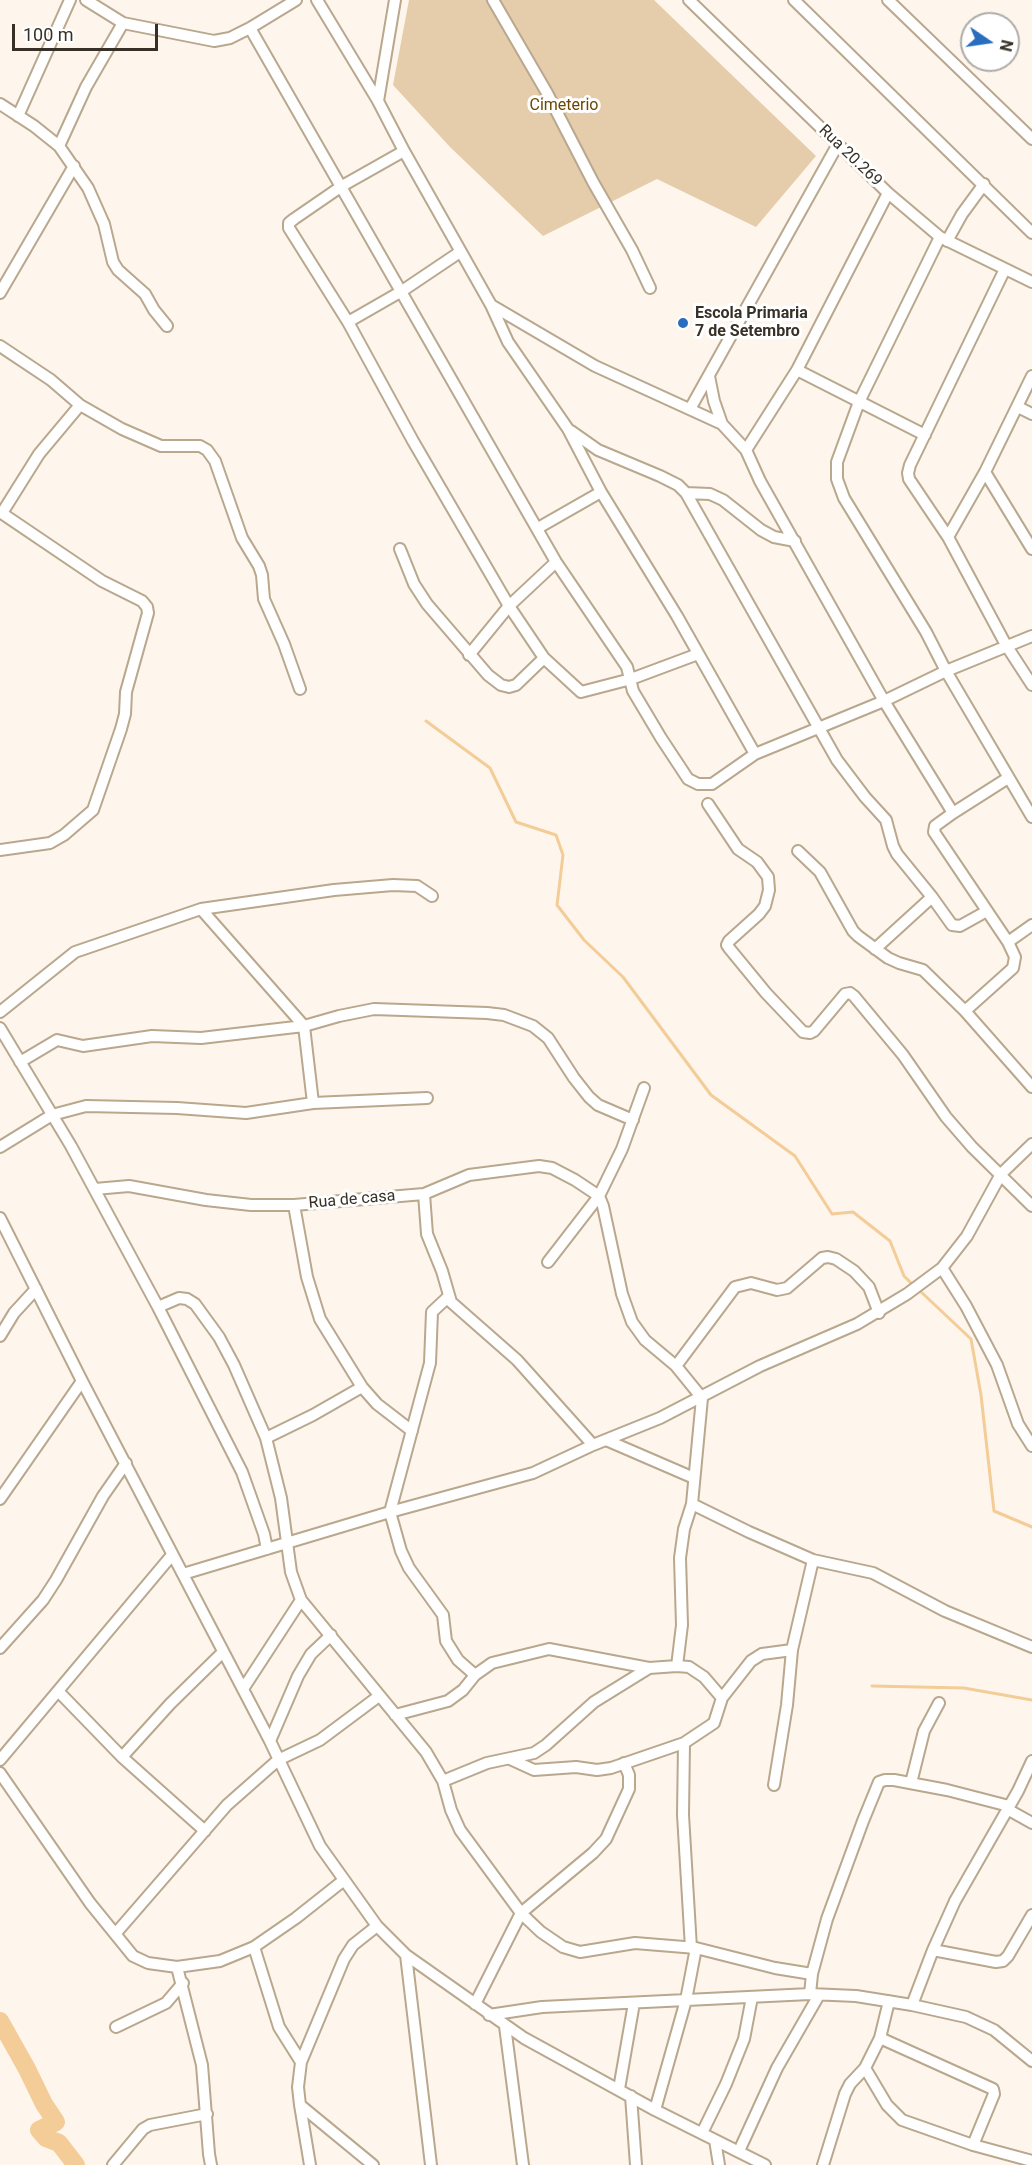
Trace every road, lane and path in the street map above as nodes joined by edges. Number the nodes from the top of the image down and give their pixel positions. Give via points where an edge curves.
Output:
1 (70, 0) edge
2 (86, 0) edge
3 (296, 0) edge
4 (317, 0) edge
5 (395, 0) edge
6 (493, 0) edge
7 (689, 0) edge
8 (794, 0) edge
9 (888, 0) edge
10 (123, 23) junction
11 (250, 28) junction
12 (378, 100) junction
13 (3, 106) edge
14 (18, 116) junction
15 (0, 120) edge
16 (1032, 138) edge
17 (838, 144) junction
18 (59, 146) junction
19 (404, 151) junction
20 (74, 166) junction
21 (984, 184) junction
22 (342, 186) junction
23 (888, 193) junction
24 (1032, 232) edge
25 (944, 239) junction
26 (460, 252) junction
27 (1005, 269) junction
28 (1032, 282) edge
29 (650, 288) dead end
30 (402, 291) junction
31 (0, 293) edge
32 (491, 305) junction
33 (348, 322) junction
34 (167, 326) dead end
35 (0, 346) edge
36 (797, 370) junction
37 (709, 376) junction
38 (1032, 376) edge
39 (859, 402) junction
40 (80, 405) junction
41 (1018, 407) junction
42 (690, 409) junction
43 (1032, 414) edge
44 (722, 424) junction
45 (568, 429) junction
46 (925, 435) junction
47 (746, 450) junction
48 (985, 472) junction
49 (601, 492) junction
50 (686, 493) junction
51 (1, 513) edge
52 (538, 528) junction
53 (948, 537) junction
54 (795, 541) junction
55 (400, 549) dead end
56 (1032, 549) edge
57 (556, 562) junction
58 (509, 606) junction
59 (1032, 636) edge
60 (1006, 645) junction
61 (698, 654) junction
62 (469, 655) junction
63 (544, 658) junction
64 (946, 671) junction
65 (632, 679) junction
66 (1032, 686) edge
67 (300, 688) dead end
68 (884, 701) junction
69 (820, 727) junction
70 (755, 754) junction
71 (1008, 778) junction
72 (708, 804) dead end
73 (953, 813) junction
74 (1032, 817) edge
75 (0, 850) edge
76 (798, 851) dead end
77 (432, 896) dead end
78 (932, 897) junction
79 (201, 909) junction
80 (987, 910) junction
81 (1032, 925) edge
82 (1008, 942) junction
83 (875, 949) junction
84 (965, 1011) junction
85 (0, 1012) edge
86 (304, 1026) junction
87 (0, 1028) edge
88 (20, 1062) junction
89 (1032, 1087) edge
90 (644, 1088) dead end
91 (427, 1098) dead end
92 (313, 1103) junction
93 (52, 1115) junction
94 (633, 1120) junction
95 (1032, 1144) edge
96 (0, 1147) edge
97 (1001, 1174) junction
98 (95, 1189) junction
99 (424, 1194) junction
100 (599, 1196) junction
101 (294, 1205) junction
102 (1032, 1206) edge
103 (0, 1218) edge
104 (548, 1262) dead end
105 (942, 1268) junction
106 (36, 1289) junction
107 (448, 1298) junction
108 (158, 1307) junction
109 (879, 1312) junction
110 (0, 1336) edge
111 (676, 1366) junction
112 (82, 1381) junction
113 (362, 1387) junction
114 (702, 1398) junction
115 (412, 1431) junction
116 (266, 1438) junction
117 (606, 1440) junction
118 (592, 1445) junction
119 (1032, 1446) edge
120 (126, 1463) junction
121 (694, 1478) junction
122 (0, 1499) edge
123 (692, 1504) junction
124 (390, 1512) junction
125 (286, 1544) junction
126 (267, 1549) junction
127 (172, 1555) junction
128 (813, 1560) junction
129 (183, 1574) junction
130 (301, 1600) junction
131 (331, 1635) junction
132 (1032, 1647) edge
133 (0, 1648) edge
134 (792, 1650) junction
135 (224, 1652) junction
136 (676, 1666) junction
137 (649, 1668) junction
138 (475, 1675) junction
139 (243, 1689) junction
140 (58, 1691) junction
141 (380, 1695) junction
142 (722, 1698) junction
143 (939, 1703) dead end
144 (395, 1715) junction
145 (270, 1741) junction
146 (684, 1743) junction
147 (122, 1757) junction
148 (510, 1759) junction
149 (0, 1760) edge
150 (278, 1760) junction
151 (1032, 1761) edge
152 (624, 1763) junction
153 (0, 1773) edge
154 (442, 1781) junction
155 (911, 1784) junction
156 (774, 1785) dead end
157 (1008, 1808) junction
158 (1032, 1823) edge
159 (205, 1831) junction
160 (344, 1880) junction
161 (521, 1913) junction
162 (1032, 1915) edge
163 (377, 1926) junction
164 (116, 1934) junction
165 (254, 1947) junction
166 (694, 1948) junction
167 (933, 1950) junction
168 (406, 1955) junction
169 (177, 1967) junction
170 (812, 1974) junction
171 (183, 1983) junction
172 (814, 1995) junction
173 (752, 1997) junction
174 (686, 2000) junction
175 (889, 2001) junction
176 (634, 2003) junction
177 (475, 2004) junction
178 (912, 2005) junction
179 (489, 2015) junction
180 (505, 2026) junction
181 (116, 2027) dead end
182 (880, 2038) junction
183 (1030, 2053) edge
184 (301, 2062) junction
185 (865, 2068) junction
186 (619, 2089) junction
187 (631, 2096) junction
188 (300, 2104) junction
189 (656, 2110) junction
190 (207, 2114) junction
191 (702, 2133) junction
192 (715, 2140) junction
193 (973, 2145) junction
194 (738, 2151) junction
195 (1032, 2161) edge
196 (113, 2165) edge
197 (211, 2165) edge
198 (310, 2165) edge
199 (373, 2165) edge
200 (431, 2165) edge
201 (523, 2165) edge
202 (636, 2165) edge
203 (719, 2165) edge
204 (765, 2165) edge
205 (823, 2165) edge

1 - 14 street
2 - 10 street
3 - 11 street
4 - 12 street
5 - 12 street
6 - 29 street
7 - 17 street, Rua 20.269
8 - 21 street
9 - 16 street
10 - 11 street via 214,41
10 - 18 street via 86,87
11 - 22 street
12 - 19 street
13 - 14 street
13 - 15 street
14 - 18 street
17 - 23 street, Rua 20.269
17 - 37 street
18 - 20 street
19 - 22 street
19 - 26 street
20 - 31 street
20 - 34 street via 104,224 113,262 145,294
21 - 24 street
21 - 25 street
22 - 30 street
22 - 33 street via 294,219 289,228
23 - 25 street, Rua 20.269
23 - 36 street
25 - 27 street, Rua 20.269
25 - 39 street
26 - 30 street
26 - 32 street
27 - 28 street, Rua 20.269
27 - 46 street
30 - 33 street
30 - 52 street
32 - 42 street via 595,366
32 - 45 street via 508,342
33 - 58 street
35 - 40 street
36 - 39 street
36 - 47 street
37 - 42 street
37 - 44 street
38 - 41 street
39 - 46 street
39 - 64 street via 837,462 837,479 844,498
40 - 51 street via 39,454
40 - 67 street via 161,447 200,446 215,461 242,538 259,566 264,599
41 - 43 street
41 - 48 street
42 - 44 street
44 - 47 street
45 - 49 street
45 - 50 street via 598,450 660,476
46 - 53 street via 910,465 909,478
47 - 54 street
48 - 53 street
48 - 56 street
49 - 52 street
49 - 61 street
50 - 54 street via 710,494 761,530
50 - 69 street
51 - 75 street via 102,581 142,601 148,614 126,692 121,729 93,810 50,843
52 - 57 street
53 - 60 street
54 - 68 street
55 - 62 street via 427,604
57 - 58 street
57 - 65 street
58 - 62 street
58 - 63 street
59 - 60 street
60 - 64 street
60 - 66 street
61 - 65 street
61 - 70 street
62 - 63 street via 488,675 509,687
63 - 65 street via 581,692
64 - 68 street
64 - 71 street
65 - 70 street via 633,691 688,779 712,784
68 - 69 street
68 - 73 street
69 - 70 street
69 - 78 street via 837,759 886,819 897,854
71 - 73 street
71 - 74 street
72 - 97 street via 738,849 757,862 768,877 765,906 729,941 729,948 803,1032 814,1031 845,994 854,996 903,1055 946,1117
73 - 80 street via 934,826 934,832
76 - 83 street via 820,872 853,931
77 - 79 street via 417,886 393,885
78 - 80 street via 956,926
78 - 83 street
79 - 85 street via 75,952
79 - 86 street
80 - 82 street
81 - 82 street
82 - 84 street via 1015,957 1013,968
83 - 84 street via 899,963 923,970
84 - 89 street
86 - 88 street via 201,1038 152,1036 83,1046 57,1040
86 - 92 street
86 - 94 street via 374,1009 504,1015 533,1026 548,1038 574,1078 598,1105
87 - 88 street
88 - 93 street
90 - 94 street
91 - 92 street
92 - 93 street via 246,1113 86,1106
93 - 96 street
93 - 98 street
94 - 100 street
95 - 97 street
97 - 102 street
97 - 105 street via 967,1236
98 - 101 street, Rua de casa via 136,1187 206,1200
98 - 108 street
99 - 100 street, Rua de casa via 469,1175 539,1166 552,1168
99 - 101 street, Rua de casa
99 - 107 street via 427,1234
100 - 104 street
100 - 111 street via 632,1322 645,1340
101 - 113 street via 314,1303
103 - 106 street
105 - 109 street
105 - 119 street via 997,1365 1018,1424
106 - 110 street
106 - 112 street
107 - 115 street via 432,1312 430,1363
107 - 118 street via 517,1360
108 - 116 street via 180,1298 195,1304 234,1365
108 - 126 street via 242,1472
109 - 111 street via 869,1287 854,1271 836,1259 822,1258 787,1288 777,1290 751,1283 735,1287
109 - 114 street via 760,1366
111 - 114 street
112 - 120 street
112 - 122 street
113 - 115 street
113 - 116 street
114 - 117 street
114 - 121 street
115 - 124 street
116 - 125 street via 281,1497
117 - 118 street
117 - 121 street
118 - 124 street via 533,1473
120 - 127 street
120 - 133 street via 43,1600
121 - 123 street
123 - 128 street
123 - 136 street via 680,1558 682,1625
124 - 125 street
124 - 138 street via 409,1568 443,1615 446,1641 458,1660
125 - 126 street
125 - 130 street
126 - 129 street
127 - 129 street
127 - 140 street
128 - 132 street via 873,1573 945,1611
128 - 134 street
129 - 135 street
130 - 131 street
130 - 139 street
131 - 141 street
131 - 145 street via 311,1654 298,1676
134 - 142 street via 762,1654 751,1661
134 - 156 street
135 - 139 street
135 - 147 street
136 - 137 street
136 - 142 street via 689,1667 704,1677
137 - 138 street via 549,1649 492,1663
137 - 148 street via 594,1702 546,1746
138 - 144 street via 448,1701
139 - 145 street
140 - 147 street
140 - 149 street
141 - 144 street
141 - 150 street via 320,1740
142 - 146 street via 714,1723
143 - 155 street via 924,1731
144 - 154 street via 426,1752
145 - 150 street
146 - 152 street
146 - 166 street via 683,1815
147 - 159 street
148 - 152 street via 534,1770 597,1770
148 - 154 street via 487,1763
150 - 159 street via 227,1805
150 - 160 street via 320,1846
151 - 157 street
152 - 161 street via 629,1789 606,1839
153 - 164 street
154 - 161 street via 460,1830
155 - 157 street
155 - 170 street via 879,1782 827,1919
157 - 158 street
157 - 167 street via 955,1901
159 - 164 street
160 - 163 street
160 - 165 street
161 - 166 street via 563,1947 580,1952 635,1943
161 - 177 street
162 - 167 street via 1003,1961
163 - 168 street
163 - 184 street via 353,1945 344,1959
164 - 169 street via 133,1956 148,1963
165 - 169 street via 220,1960
165 - 184 street via 279,2027
166 - 170 street
166 - 174 street
167 - 178 street
168 - 177 street
168 - 200 street
169 - 171 street
170 - 172 street
171 - 181 street via 166,2003
171 - 190 street via 202,2065
172 - 173 street
172 - 175 street
172 - 194 street
173 - 174 street
173 - 191 street via 744,2039
174 - 176 street
174 - 189 street
175 - 178 street
175 - 182 street
176 - 179 street via 542,2007
176 - 186 street
177 - 179 street
178 - 183 street via 966,2018
179 - 180 street
180 - 186 street
180 - 201 street
182 - 185 street
182 - 193 street via 993,2089
184 - 188 street
185 - 193 street via 887,2105 902,2120
185 - 205 street via 845,2094
186 - 187 street
187 - 189 street
187 - 202 street
188 - 198 street
188 - 199 street
189 - 191 street
190 - 196 street via 150,2125
190 - 197 street
191 - 192 street
192 - 194 street
192 - 203 street
193 - 195 street
194 - 204 street

